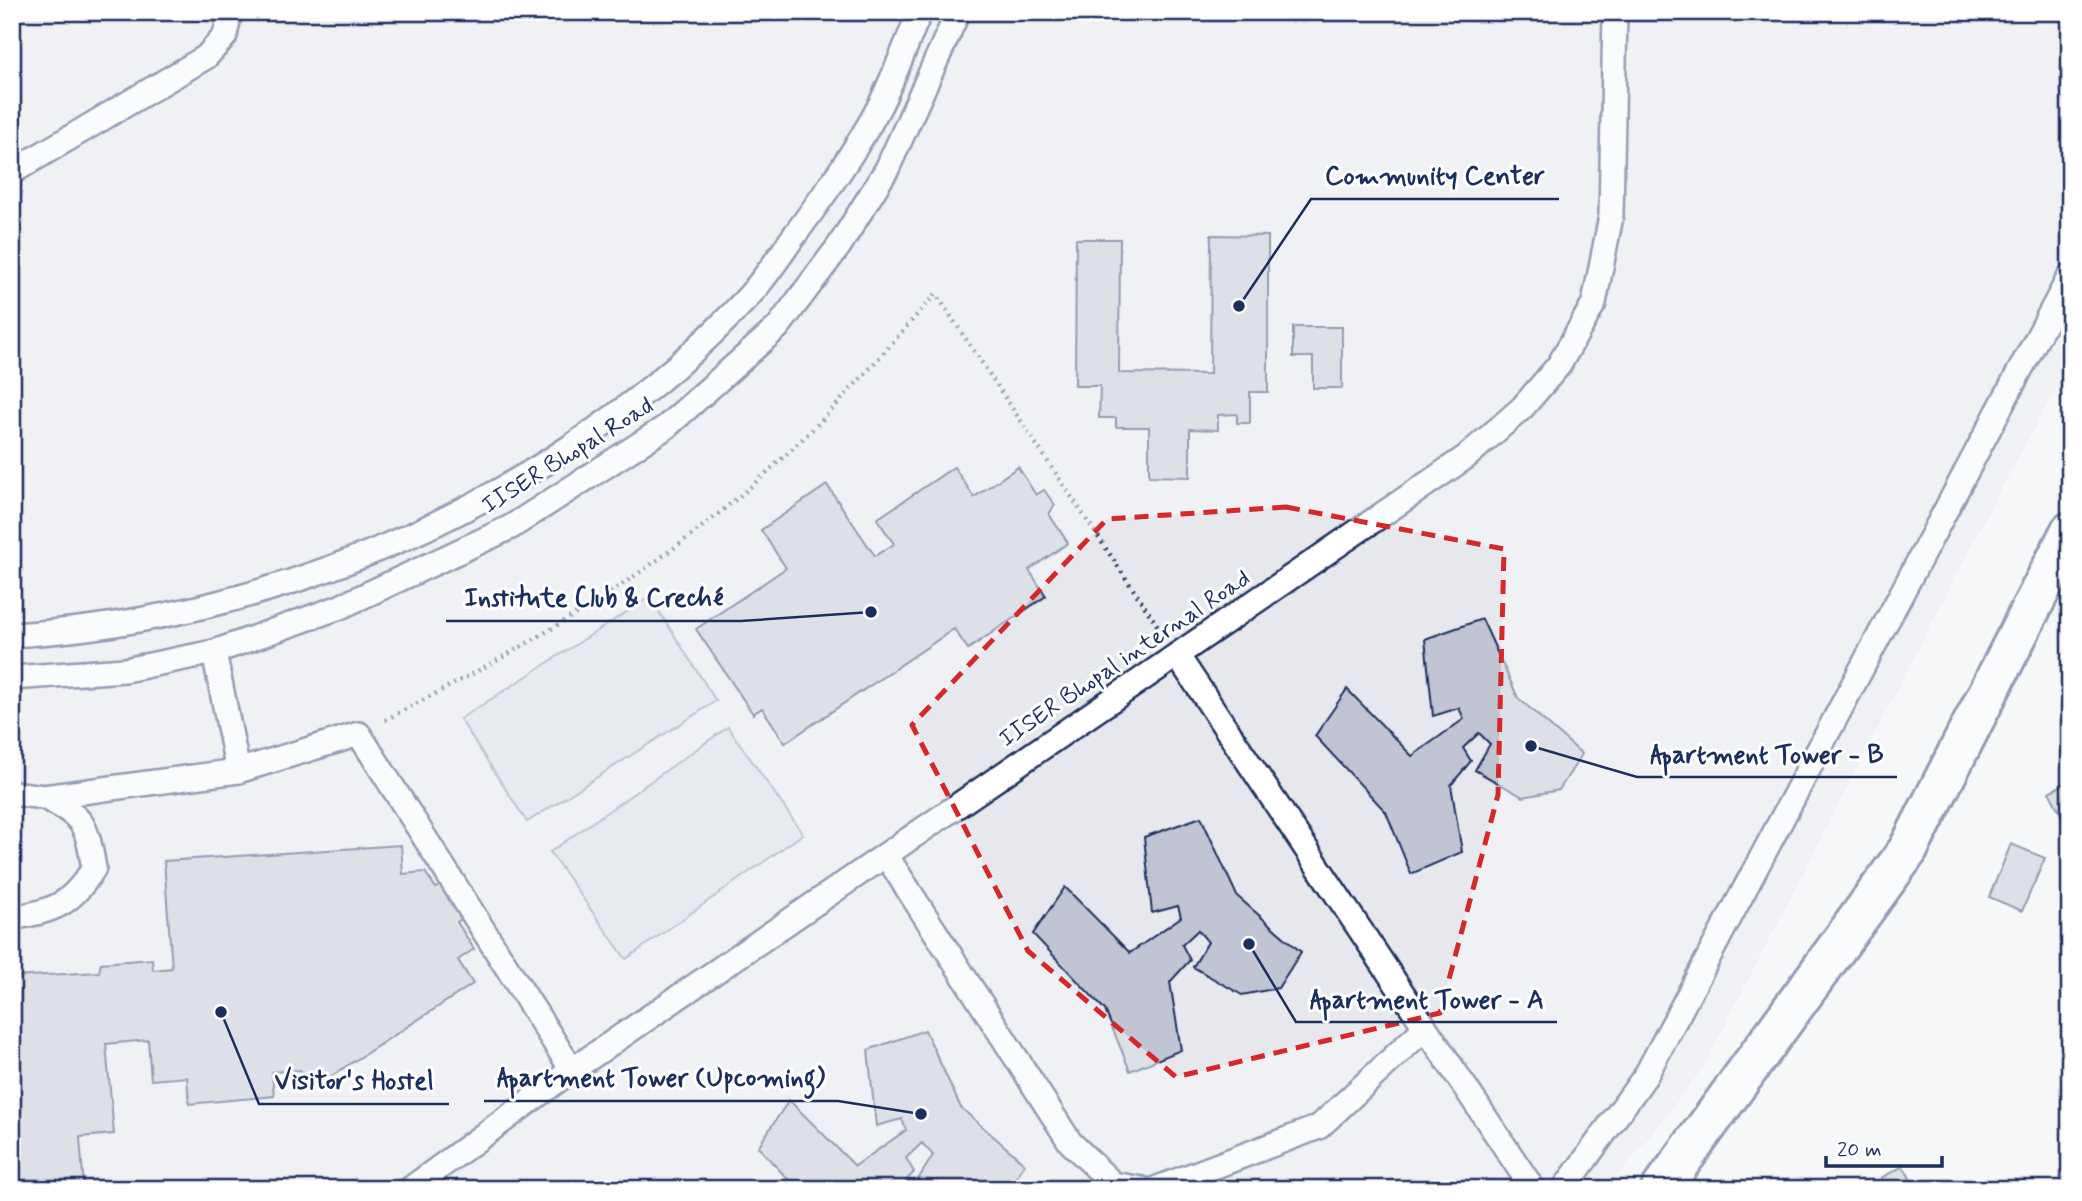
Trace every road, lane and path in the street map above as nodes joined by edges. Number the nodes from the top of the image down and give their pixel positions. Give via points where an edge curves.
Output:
1 (230, 12) edge
2 (920, 12) edge
3 (958, 12) edge
4 (1615, 12) edge
5 (12, 172) edge
6 (2070, 276) edge
7 (2070, 532) edge
8 (12, 635) edge
9 (214, 652) junction
10 (1177, 655) junction
11 (12, 678) edge
12 (359, 734) junction
13 (237, 771) junction
14 (12, 793) edge
15 (44, 797) junction
16 (886, 855) junction
17 (12, 918) edge
18 (1425, 1028) junction
19 (572, 1070) junction
20 (410, 1189) edge
21 (1142, 1189) edge
22 (1155, 1189) edge
23 (1533, 1189) edge
24 (1564, 1189) edge
25 (1661, 1189) edge

1 - 5 lane via 225,36 206,57
2 - 8 lane, IISER Bhopal Road via 879,107 818,204 750,295 640,395 560,454 454,513 257,594 63,632
3 - 9 lane, IISER Bhopal Road via 887,169 839,246 778,327 666,427 511,527 340,607
4 - 10 lane, IISER Bhopal internal Road via 1611,216 1594,303 1559,365 1522,408 1466,457
6 - 24 lane via 1646,1075
7 - 25 street via 1908,850
9 - 11 lane, IISER Bhopal Road via 125,670
9 - 13 lane
10 - 12 path via 936,294 793,449 670,553 507,656
10 - 16 lane, IISER Bhopal internal Road
10 - 18 lane
12 - 13 lane
12 - 19 lane
13 - 15 lane
14 - 15 lane
15 - 17 lane via 75,813 89,838 94,868 78,892 54,910
16 - 19 lane, IISER Bhopal internal Road
16 - 21 lane via 1070,1142 1113,1184
18 - 22 lane via 1319,1127
18 - 23 lane
19 - 20 lane, IISER Bhopal internal Road

